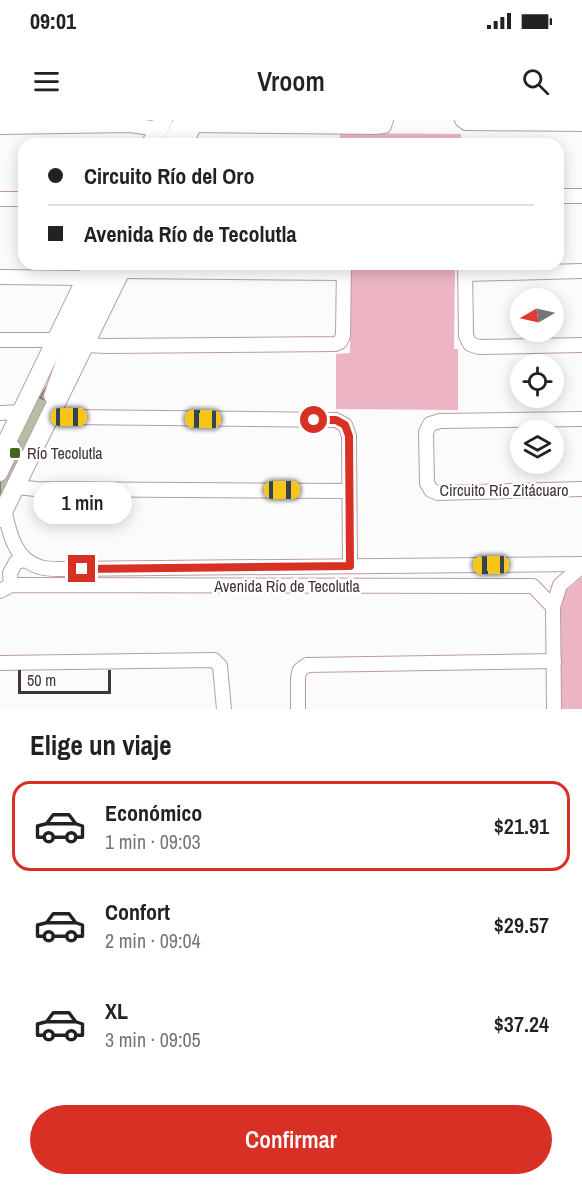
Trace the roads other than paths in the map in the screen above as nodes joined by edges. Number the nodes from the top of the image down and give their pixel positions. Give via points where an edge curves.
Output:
1 (386, 120) edge
2 (462, 120) edge
3 (189, 122) edge
4 (582, 124) edge
5 (0, 127) edge
6 (161, 134) edge
7 (185, 138) edge
8 (564, 196) edge
9 (582, 196) edge
10 (0, 199) edge
11 (18, 199) edge
12 (115, 270) edge
13 (116, 270) edge
14 (344, 270) edge
15 (466, 270) edge
16 (524, 270) edge
17 (90, 271) edge
18 (582, 271) edge
19 (0, 277) edge
20 (0, 340) edge
21 (85, 345) junction
22 (582, 345) edge
23 (62, 346) junction
24 (0, 412) edge
25 (22, 412) junction
26 (50, 414) junction
27 (582, 419) edge
28 (0, 456) edge
29 (0, 474) edge
30 (15, 487) junction
31 (582, 489) edge
32 (349, 491) junction
33 (1, 509) edge
34 (26, 560) junction
35 (582, 565) edge
36 (350, 566) junction
37 (5, 588) edge
38 (553, 606) junction
39 (554, 661) junction
40 (0, 663) edge
41 (224, 709) edge
42 (298, 709) edge
43 (554, 709) edge

1 - 3 street via 384,126 375,127
2 - 4 street
3 - 6 street
3 - 7 main road
5 - 6 street via 130,125
8 - 9 street
10 - 11 street
12 - 23 street
13 - 21 main road
14 - 21 street via 343,336 335,344
15 - 22 street via 466,336 470,344
16 - 18 street
17 - 19 street
17 - 23 main road
20 - 23 street
21 - 26 main road
23 - 25 main road
23 - 29 street
23 - 33 street via 54,390
24 - 25 street
25 - 28 main road
26 - 30 main road
26 - 32 street via 336,420 345,425 349,436
27 - 31 street, Circuito Río Zitácuaro via 440,421 430,424 426,432 427,483 431,490
30 - 32 street
30 - 33 main road
32 - 36 street
33 - 34 street via 16,549
34 - 36 street, Avenida Río de Tecolutla via 39,567 60,569
34 - 37 street, Avenida Río de Tecolutla via 16,562
35 - 36 street, Avenida Río de Tecolutla
35 - 38 street via 561,585
37 - 38 street, Avenida Río de Tecolutla via 533,586
38 - 39 street
39 - 42 street via 307,665 298,677
39 - 43 street
40 - 41 street via 214,660 220,666

